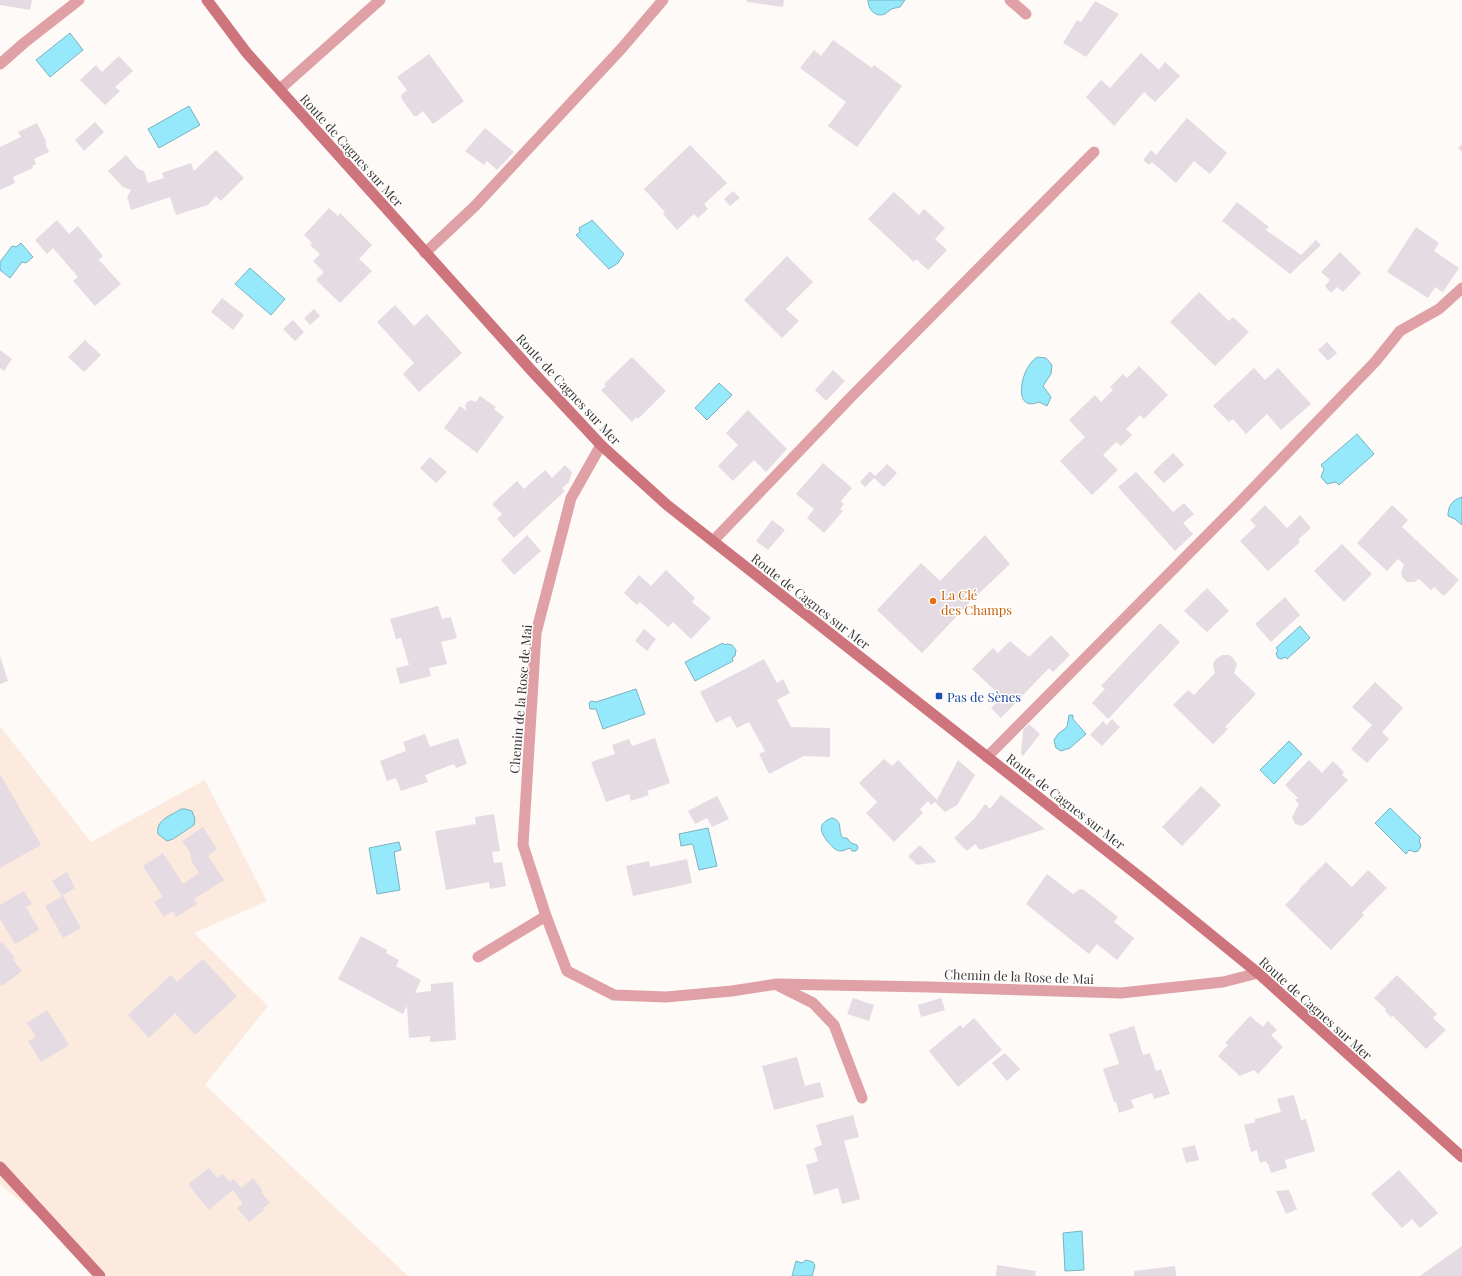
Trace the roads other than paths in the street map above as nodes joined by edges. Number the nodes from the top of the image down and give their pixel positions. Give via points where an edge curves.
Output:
1 (79, 0) edge
2 (207, 0) edge
3 (380, 0) edge
4 (663, 0) edge
5 (1010, 0) edge
6 (1026, 14) dead end
7 (0, 64) edge
8 (280, 89) junction
9 (1094, 152) dead end
10 (426, 253) junction
11 (1462, 288) edge
12 (601, 445) junction
13 (713, 541) junction
14 (987, 757) junction
15 (546, 916) junction
16 (478, 957) dead end
17 (1258, 973) junction
18 (777, 984) junction
19 (862, 1098) dead end
20 (1462, 1157) edge
21 (0, 1167) edge
22 (100, 1276) edge

1 - 7 street
2 - 8 main road, Route de Cagnes sur Mer via 246,52
3 - 8 street
4 - 10 street via 622,48 486,194
5 - 6 street
8 - 10 main road, Route de Cagnes sur Mer
9 - 13 street via 852,396
10 - 12 main road, Route de Cagnes sur Mer
11 - 14 street via 1439,309 1400,331 1375,362 1256,486
12 - 13 main road, Route de Cagnes sur Mer via 667,505
12 - 15 street, Chemin de la Rose de Mai via 571,498 536,633 523,845
13 - 14 main road, Route de Cagnes sur Mer
14 - 17 main road, Route de Cagnes sur Mer
15 - 16 street
15 - 18 street, Chemin de la Rose de Mai via 567,971 614,995 666,997
17 - 18 street, Chemin de la Rose de Mai via 1223,982 1121,993
17 - 20 main road, Route de Cagnes sur Mer
18 - 19 street via 813,1002 834,1025
21 - 22 main road

